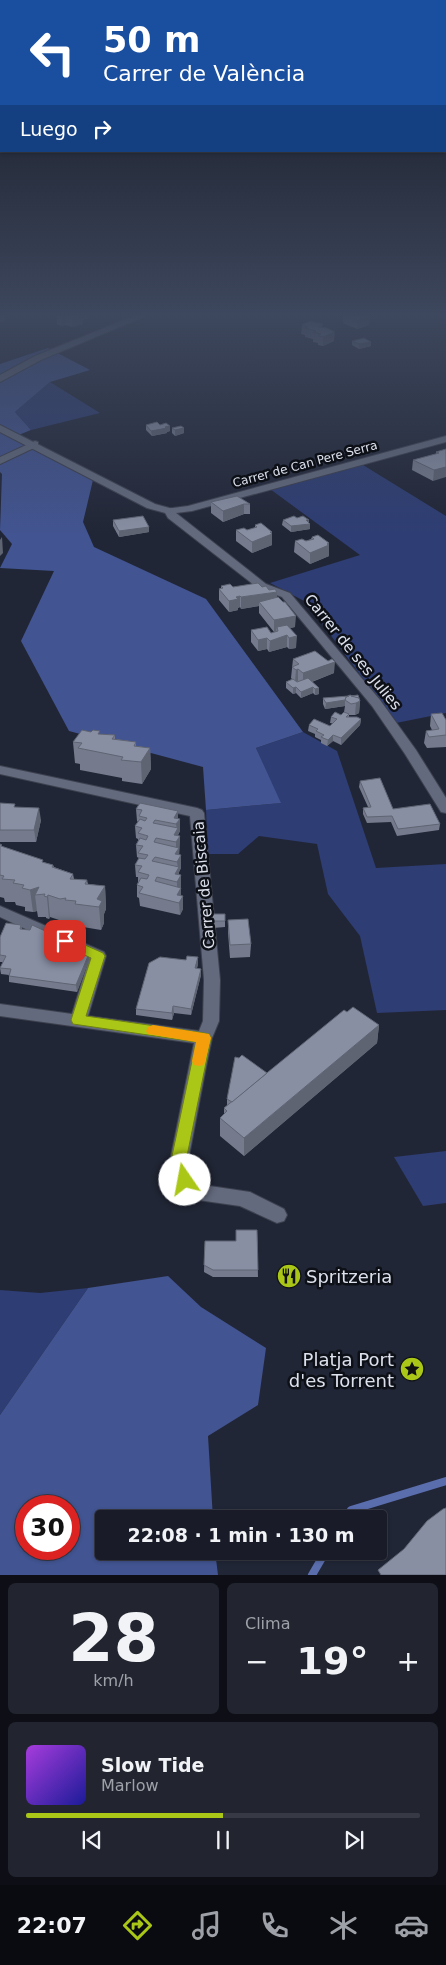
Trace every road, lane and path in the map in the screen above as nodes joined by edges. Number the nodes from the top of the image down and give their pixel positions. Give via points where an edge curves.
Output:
1 (0, 428) edge
2 (446, 439) edge
3 (35, 444) junction
4 (0, 461) edge
5 (169, 511) junction
6 (0, 770) edge
7 (446, 809) edge
8 (0, 911) edge
9 (0, 1010) edge
10 (78, 1020) junction
11 (204, 1038) junction
12 (277, 1215) dead end

1 - 3 street, Carrer de ses Julies
2 - 5 street, Carrer de Can Pere Serra via 188,509
3 - 4 street
3 - 5 street, Carrer de ses Julies via 151,506
5 - 7 street, Carrer de ses Julies via 262,586 286,595 376,703
6 - 11 street, Carrer de Biscaia via 197,813 212,980 211,1021
8 - 10 street via 98,956
9 - 10 street
10 - 11 street
11 - 12 street via 180,1156 185,1180 198,1192 243,1198

